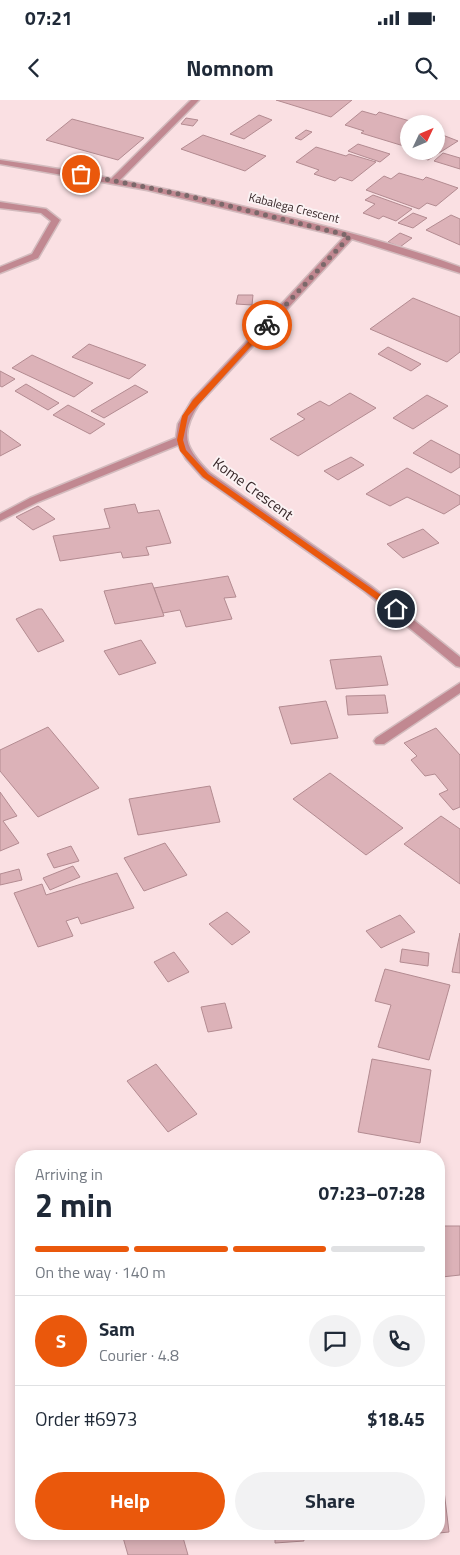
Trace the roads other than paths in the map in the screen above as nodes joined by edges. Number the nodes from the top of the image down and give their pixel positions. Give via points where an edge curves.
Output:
1 (195, 100) edge
2 (0, 162) edge
3 (115, 180) junction
4 (0, 205) edge
5 (350, 236) junction
6 (0, 270) edge
7 (460, 270) edge
8 (180, 440) junction
9 (0, 518) edge
10 (460, 664) edge
11 (460, 687) edge
12 (380, 742) dead end

1 - 3 street
2 - 3 street, Kabalega Crescent
3 - 5 street, Kabalega Crescent
4 - 6 street via 43,211 56,220 35,256
5 - 7 street, Kabalega Crescent
5 - 8 street via 196,402 185,416
8 - 9 street via 34,500
8 - 10 street, Kome Crescent via 183,451 206,475 382,598
11 - 12 street

